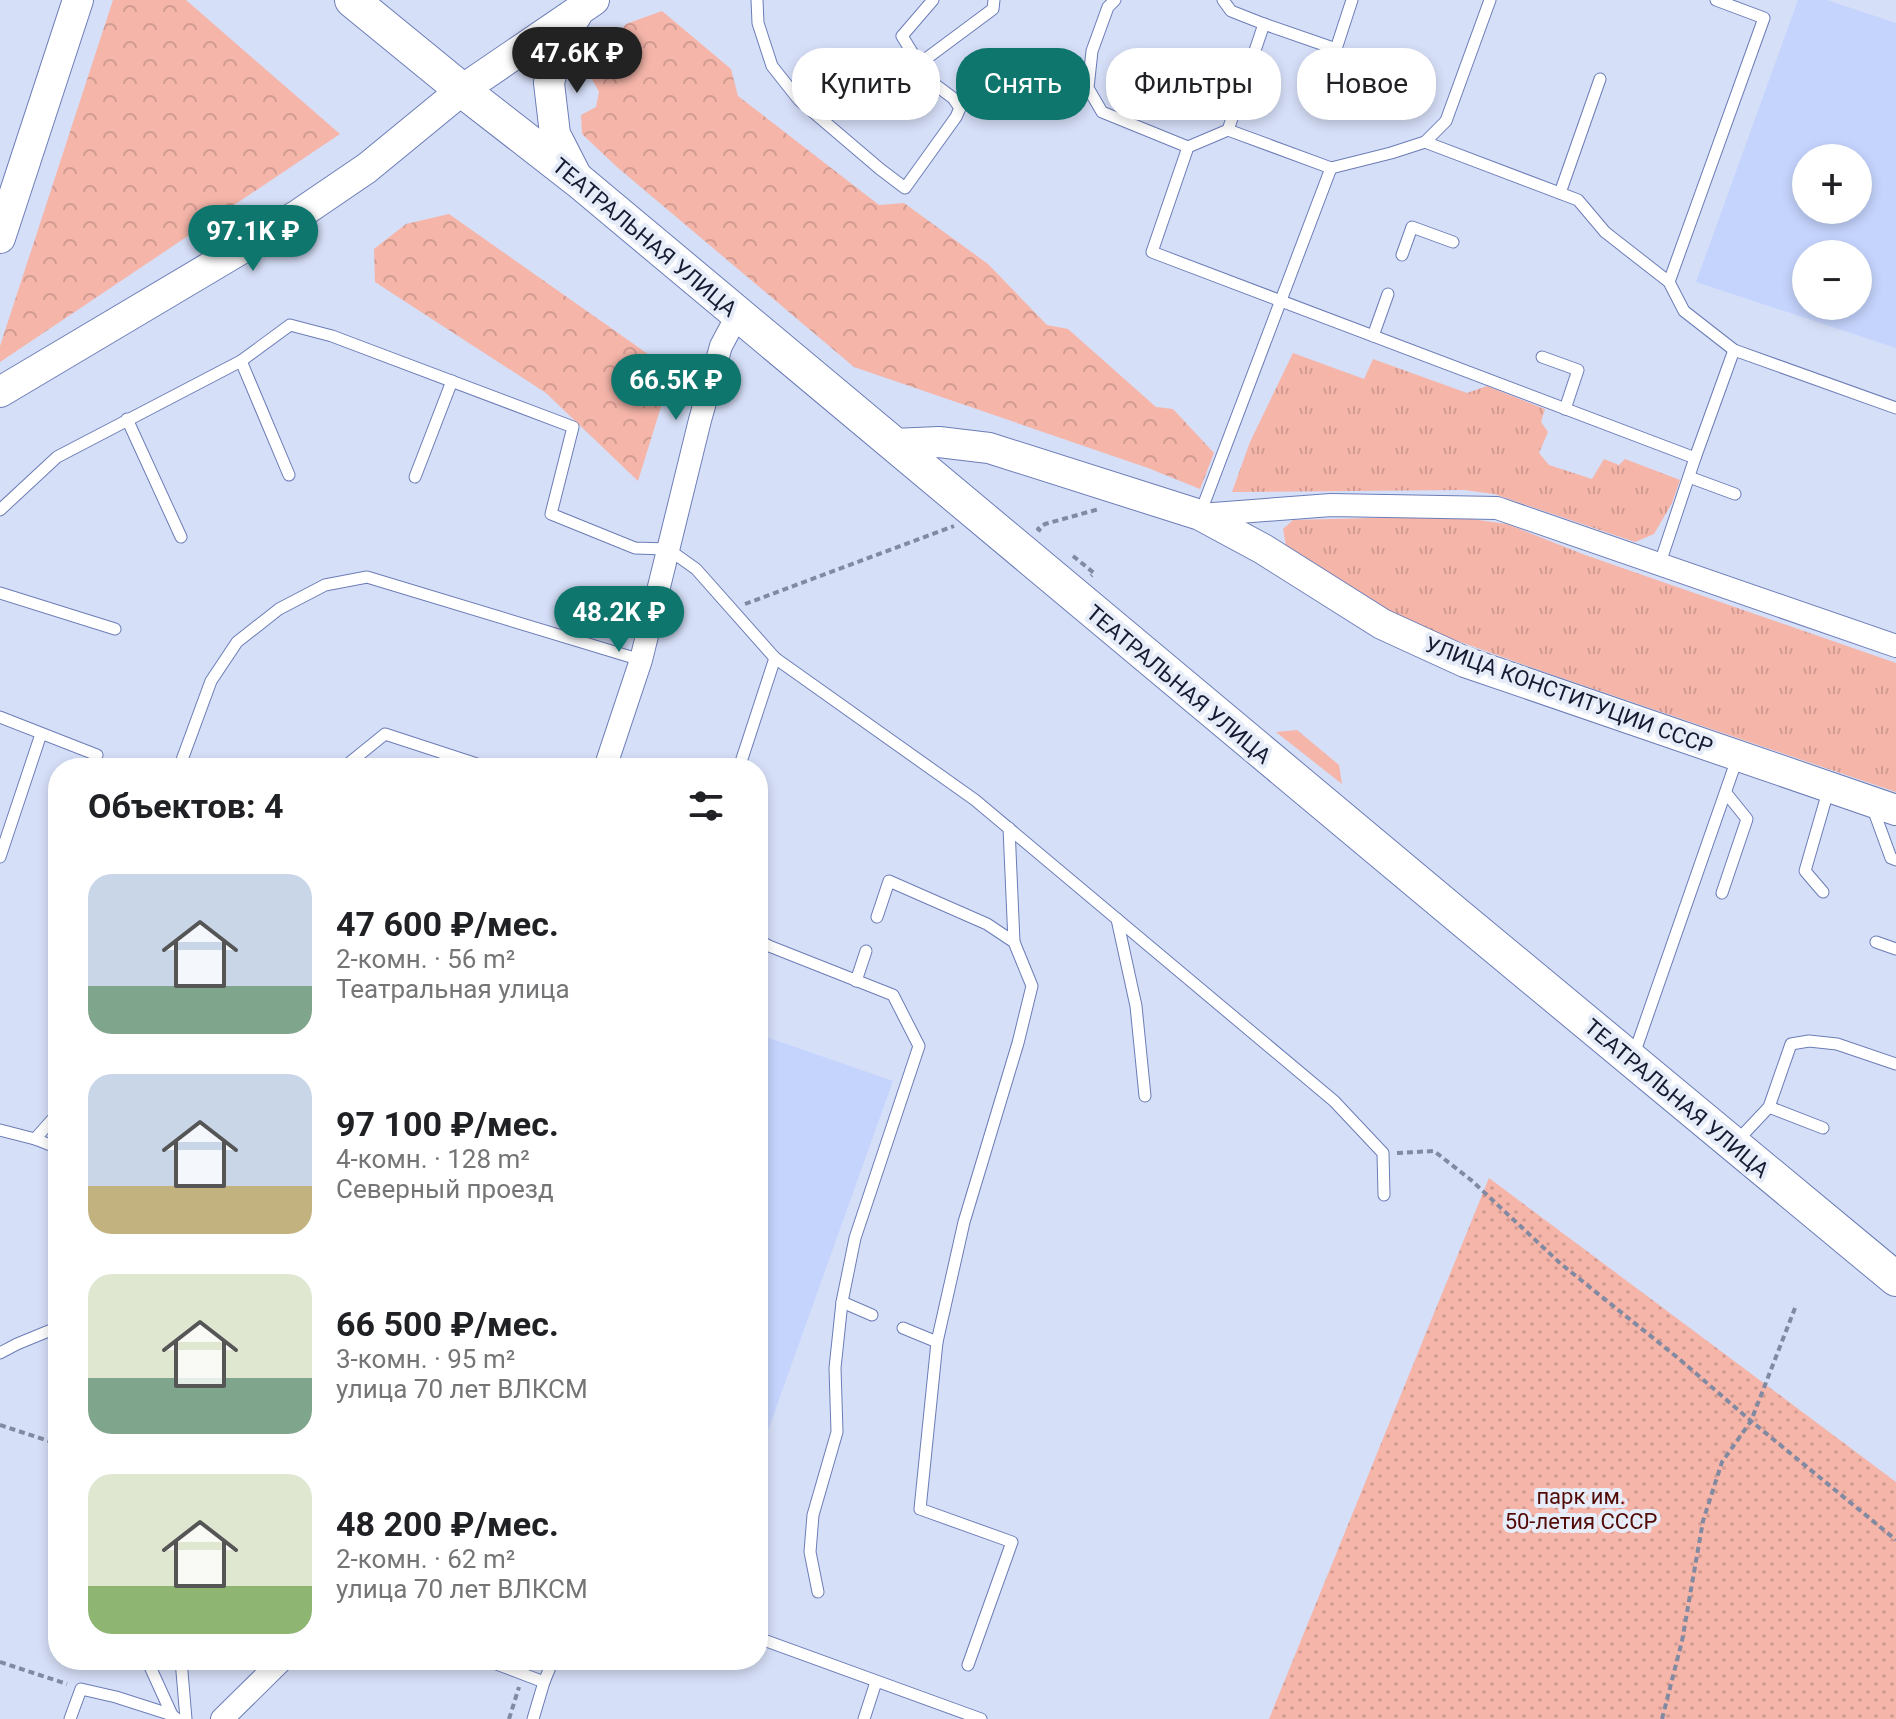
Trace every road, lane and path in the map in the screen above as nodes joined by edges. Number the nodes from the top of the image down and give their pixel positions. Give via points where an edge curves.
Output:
1 (78, 0) edge
2 (352, 0) edge
3 (757, 0) edge
4 (933, 0) edge
5 (994, 0) edge
6 (1115, 0) edge
7 (1223, 0) edge
8 (1352, 0) edge
9 (1490, 0) edge
10 (1716, 0) edge
11 (588, 4) edge
12 (1264, 24) junction
13 (909, 48) edge
14 (940, 48) edge
15 (1600, 79) dead end
16 (940, 88) edge
17 (462, 90) junction
18 (792, 91) edge
19 (822, 120) edge
20 (1228, 130) junction
21 (1425, 142) junction
22 (1188, 147) junction
23 (1331, 168) junction
24 (579, 181) junction
25 (1560, 193) junction
26 (0, 238) edge
27 (1453, 242) dead end
28 (1402, 255) dead end
29 (1669, 282) junction
30 (1388, 294) dead end
31 (1281, 301) junction
32 (738, 314) junction
33 (1373, 336) junction
34 (1734, 350) junction
35 (1542, 357) dead end
36 (241, 361) junction
37 (452, 381) junction
38 (0, 392) edge
39 (1896, 408) edge
40 (1565, 409) junction
41 (127, 419) junction
42 (893, 444) junction
43 (1695, 458) junction
44 (289, 475) dead end
45 (415, 477) dead end
46 (1689, 477) junction
47 (1735, 494) dead end
48 (1106, 507) dead end
49 (0, 510) edge
50 (1200, 515) junction
51 (958, 525) dead end
52 (1038, 529) dead end
53 (181, 537) dead end
54 (668, 549) junction
55 (1660, 563) junction
56 (0, 593) edge
57 (732, 609) junction
58 (115, 629) dead end
59 (1896, 646) edge
60 (775, 658) junction
61 (641, 660) junction
62 (0, 717) edge
63 (41, 734) junction
64 (97, 755) dead end
65 (1738, 755) junction
66 (183, 758) edge
67 (355, 758) edge
68 (458, 758) edge
69 (608, 758) edge
70 (742, 758) edge
71 (1829, 788) junction
72 (1726, 793) junction
73 (1884, 806) edge
74 (1009, 828) junction
75 (0, 857) edge
76 (1896, 860) edge
77 (1823, 892) dead end
78 (1722, 893) dead end
79 (877, 917) dead end
80 (1117, 919) junction
81 (1014, 942) junction
82 (1876, 942) dead end
83 (768, 944) edge
84 (1896, 949) edge
85 (866, 951) dead end
86 (856, 981) junction
87 (1632, 1059) junction
88 (1896, 1064) edge
89 (1145, 1096) dead end
90 (1769, 1107) junction
91 (48, 1124) edge
92 (1823, 1128) dead end
93 (0, 1130) edge
94 (35, 1139) junction
95 (48, 1144) edge
96 (1734, 1145) junction
97 (1383, 1153) junction
98 (1384, 1195) dead end
99 (1896, 1279) edge
100 (842, 1302) junction
101 (1795, 1308) dead end
102 (872, 1315) dead end
103 (903, 1328) dead end
104 (48, 1331) edge
105 (937, 1342) junction
106 (0, 1353) edge
107 (1751, 1421) junction
108 (0, 1425) edge
109 (48, 1441) edge
110 (1896, 1540) edge
111 (818, 1592) dead end
112 (768, 1642) edge
113 (0, 1662) edge
114 (968, 1665) dead end
115 (152, 1670) edge
116 (182, 1670) edge
117 (272, 1670) edge
118 (512, 1670) edge
119 (549, 1670) edge
120 (544, 1682) junction
121 (876, 1682) junction
122 (81, 1689) junction
123 (175, 1717) edge
124 (70, 1719) edge
125 (186, 1719) edge
126 (222, 1719) edge
127 (533, 1719) edge
128 (864, 1719) edge
129 (981, 1719) edge
130 (1662, 1719) edge

1 - 26 main road
2 - 17 main road, ТЕАТРАЛЬНАЯ УЛИЦА
3 - 18 lane via 758,23 772,66
4 - 13 lane via 902,36
5 - 14 lane via 993,9
6 - 22 lane via 1092,51 1088,88 1102,112
7 - 12 lane via 1231,11
8 - 12 lane via 1336,49
9 - 21 lane via 1446,121
10 - 29 lane via 1764,18
11 - 17 main road
11 - 24 main road via 560,39 549,83 555,134
12 - 20 lane
15 - 25 lane
16 - 19 lane via 960,108 905,188
17 - 24 main road, ТЕАТРАЛЬНАЯ УЛИЦА
17 - 38 main road via 367,168 298,215
20 - 22 lane
20 - 23 lane
21 - 23 lane
21 - 25 lane
22 - 31 lane via 1152,252
23 - 31 lane
24 - 32 main road, ТЕАТРАЛЬНАЯ УЛИЦА
25 - 29 lane via 1578,200 1605,232
27 - 28 lane via 1412,227
29 - 34 lane via 1684,311
30 - 33 lane
31 - 33 lane
31 - 50 lane
32 - 42 main road, ТЕАТРАЛЬНАЯ УЛИЦА
32 - 54 street via 721,346
33 - 40 lane
34 - 39 lane
34 - 43 lane
35 - 40 lane via 1578,370
36 - 37 lane via 290,325
36 - 41 lane
36 - 44 lane
37 - 45 lane
37 - 54 lane via 573,427 551,514 635,548
40 - 43 lane
41 - 49 lane via 57,457
41 - 53 lane
42 - 50 main road, УЛИЦА КОНСТИТУЦИИ СССР via 989,448
42 - 87 main road, ТЕАТРАЛЬНАЯ УЛИЦА
43 - 46 lane
46 - 47 lane
46 - 55 lane
48 - 52 path
50 - 55 street via 1331,505 1497,508
50 - 65 main road, УЛИЦА КОНСТИТУЦИИ СССР via 1423,644
51 - 57 path
54 - 57 lane via 696,569
54 - 61 street
55 - 59 street
56 - 58 lane
57 - 60 lane
60 - 70 lane
60 - 74 lane
61 - 66 lane via 367,577 325,585 279,609 237,642 211,681
61 - 69 street
62 - 63 lane
63 - 64 lane
63 - 75 lane
65 - 71 main road, УЛИЦА КОНСТИТУЦИИ СССР
65 - 72 lane
67 - 68 lane via 385,734
71 - 73 main road, УЛИЦА КОНСТИТУЦИИ СССР
71 - 77 lane via 1805,871
72 - 78 lane via 1747,819
72 - 87 lane
73 - 76 lane via 1891,858
74 - 80 lane
74 - 81 lane
79 - 81 lane via 889,881 987,924
80 - 89 lane via 1136,1006
80 - 97 lane via 1334,1101
81 - 105 lane via 1032,986 964,1222
82 - 84 lane
83 - 86 lane
85 - 86 lane
86 - 100 lane via 893,995 919,1046 855,1238
87 - 96 main road, ТЕАТРАЛЬНАЯ УЛИЦА
88 - 90 lane via 1837,1044 1791,1044
90 - 92 lane
90 - 96 lane
91 - 94 lane
93 - 94 lane
94 - 95 lane
96 - 99 main road, ТЕАТРАЛЬНАЯ УЛИЦА
97 - 98 lane
97 - 107 path via 1434,1151
100 - 102 lane
100 - 111 lane via 835,1368 837,1432 813,1515 810,1552
101 - 107 path
103 - 105 lane
104 - 106 lane
105 - 114 lane via 920,1509 1012,1542
107 - 110 path
107 - 130 path via 1722,1462 1703,1521
108 - 109 path
112 - 121 lane
113 - 122 path
115 - 123 lane
116 - 125 lane
117 - 126 street
118 - 120 lane
119 - 120 lane
120 - 127 lane
121 - 128 lane
121 - 129 lane
122 - 123 lane
122 - 124 lane

